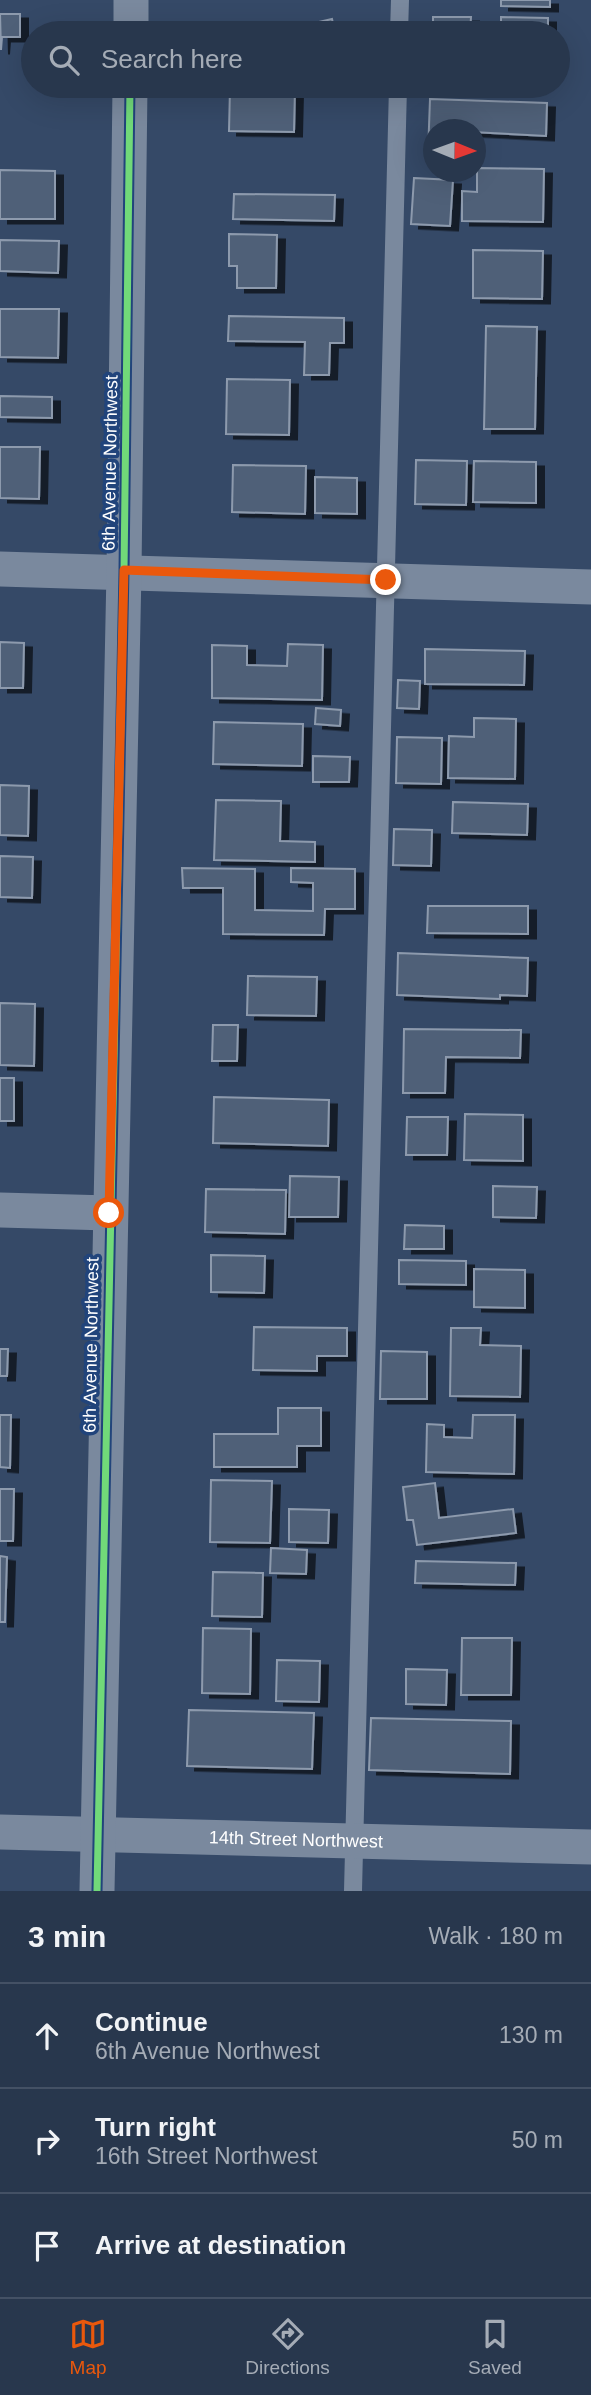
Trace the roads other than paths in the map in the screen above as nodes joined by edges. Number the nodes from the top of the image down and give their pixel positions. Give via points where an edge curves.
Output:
1 (131, 0) edge
2 (400, 0) edge
3 (131, 21) edge
4 (399, 21) edge
5 (130, 98) edge
6 (398, 98) edge
7 (0, 569) edge
8 (124, 570) junction
9 (386, 580) junction
10 (591, 587) edge
11 (0, 1210) edge
12 (109, 1213) junction
13 (0, 1832) edge
14 (98, 1834) junction
15 (354, 1841) junction
16 (591, 1847) edge
17 (97, 1891) edge
18 (353, 1891) edge

1 - 3 street
2 - 4 lane
5 - 8 street, 6th Avenue Northwest
6 - 9 lane
7 - 8 street
8 - 9 street
8 - 12 street, 6th Avenue Northwest
9 - 10 street
9 - 15 lane
11 - 12 street
12 - 14 street, 6th Avenue Northwest
13 - 14 street, 14th Street Northwest
14 - 15 street, 14th Street Northwest
14 - 17 street, 6th Avenue Northwest
15 - 16 street, 14th Street Northwest
15 - 18 lane

